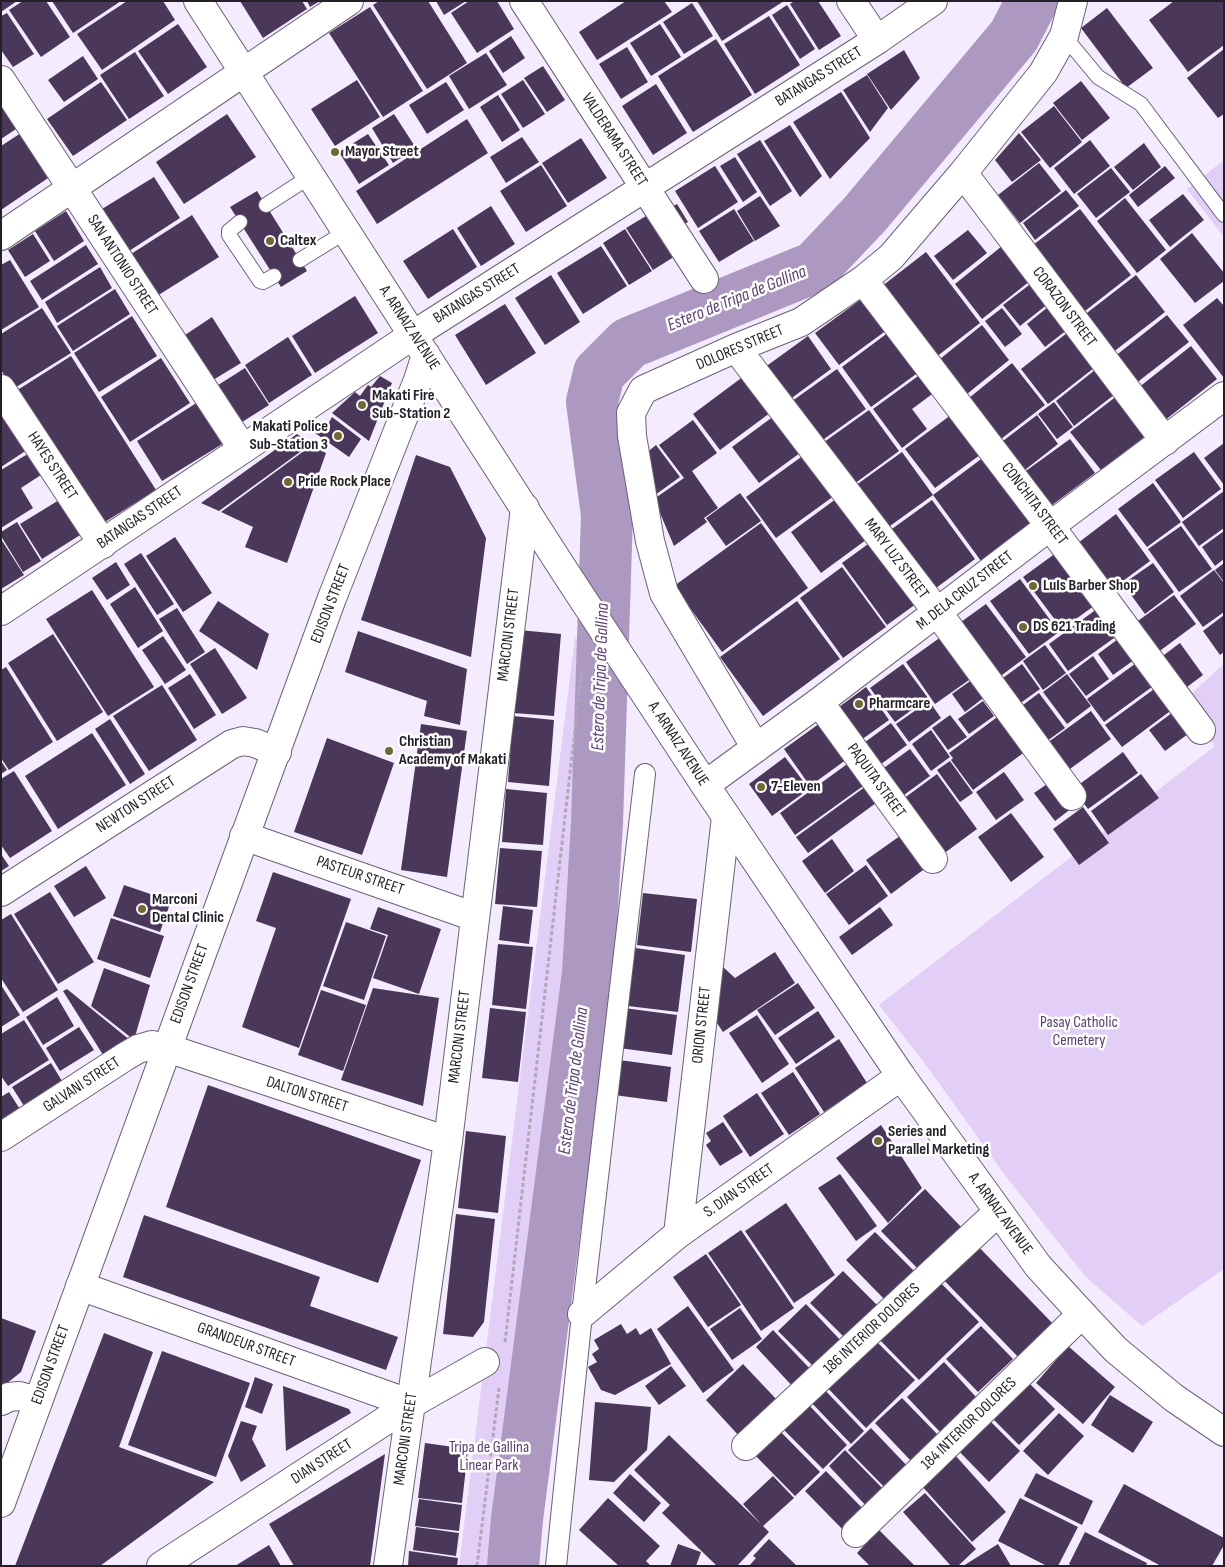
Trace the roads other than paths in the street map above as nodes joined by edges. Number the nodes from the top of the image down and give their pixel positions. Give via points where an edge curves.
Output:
1 (198, 1) edge
2 (348, 1) edge
3 (524, 1) edge
4 (851, 1) edge
5 (933, 1) edge
6 (1073, 1) edge
7 (1064, 36) junction
8 (877, 40) junction
9 (244, 72) junction
10 (1, 80) edge
11 (962, 173) junction
12 (311, 176) junction
13 (72, 188) junction
14 (645, 188) junction
15 (266, 205) dead end
16 (1224, 215) edge
17 (240, 222) dead end
18 (346, 231) junction
19 (1, 236) edge
20 (300, 260) dead end
21 (274, 276) dead end
22 (704, 279) dead end
23 (864, 280) junction
24 (420, 345) junction
25 (736, 348) junction
26 (1, 389) edge
27 (1224, 396) edge
28 (1165, 441) junction
29 (243, 449) junction
30 (525, 508) junction
31 (1050, 526) junction
32 (103, 544) junction
33 (1, 611) edge
34 (938, 613) junction
35 (819, 702) junction
36 (1201, 730) dead end
37 (756, 748) junction
38 (277, 752) junction
39 (645, 774) dead end
40 (705, 785) junction
41 (1072, 796) dead end
42 (726, 817) junction
43 (244, 836) junction
44 (932, 859) dead end
45 (1, 892) edge
46 (475, 917) junction
47 (167, 1048) junction
48 (901, 1076) junction
49 (1, 1137) edge
50 (448, 1141) junction
51 (998, 1212) junction
52 (678, 1234) junction
53 (80, 1286) junction
54 (582, 1314) junction
55 (1082, 1314) junction
56 (496, 1364) road end
57 (38, 1401) junction
58 (1, 1402) edge
59 (411, 1404) junction
60 (1224, 1432) edge
61 (746, 1446) dead end
62 (1, 1504) edge
63 (856, 1534) dead end
64 (161, 1566) edge
65 (388, 1566) edge
66 (556, 1566) edge

1 - 9 street, A. ARNAIZ AVENUE
2 - 9 street
3 - 14 street, VALDERAMA STREET
4 - 8 street
5 - 8 street, BATANGAS STREET
6 - 7 street, DOLORES STREET
7 - 11 street, DOLORES STREET via 1043,73
7 - 16 lane via 1098,77 1141,104
8 - 14 street, BATANGAS STREET
9 - 12 street, A. ARNAIZ AVENUE
9 - 13 street
10 - 13 street, SAN ANTONIO STREET
11 - 23 street, DOLORES STREET via 890,257
11 - 28 street, CORAZON STREET
12 - 15 lane
12 - 18 street, A. ARNAIZ AVENUE
13 - 19 street
13 - 29 street, SAN ANTONIO STREET
14 - 22 street, VALDERAMA STREET
14 - 24 street, BATANGAS STREET
17 - 21 lane via 229,231 229,235 260,281
18 - 20 lane
18 - 24 street, A. ARNAIZ AVENUE
23 - 25 street, DOLORES STREET via 801,322
23 - 31 street, CONCHITA STREET
24 - 29 street, BATANGAS STREET
24 - 30 street, A. ARNAIZ AVENUE
24 - 38 street, EDISON STREET via 418,380 332,598
25 - 34 street, MARY LUZ STREET
25 - 37 street, DOLORES STREET via 643,390 631,413 632,436 650,541 664,593
26 - 32 street, HAYES STREET
27 - 28 street, M. DELA CRUZ STREET
28 - 31 street, M. DELA CRUZ STREET
29 - 32 street, BATANGAS STREET
30 - 40 street, A. ARNAIZ AVENUE
30 - 46 street, MARCONI STREET
31 - 34 street, M. DELA CRUZ STREET
31 - 36 street, CONCHITA STREET
32 - 33 street, BATANGAS STREET
34 - 35 street, M. DELA CRUZ STREET
34 - 41 street, MARY LUZ STREET
35 - 37 street, M. DELA CRUZ STREET
35 - 44 street, PAQUITA STREET
37 - 40 street, M. DELA CRUZ STREET
38 - 43 street, EDISON STREET
38 - 45 street, NEWTON STREET via 243,741 232,744
39 - 54 street
40 - 42 street, A. ARNAIZ AVENUE
42 - 48 street, A. ARNAIZ AVENUE
42 - 52 street, ORION STREET
43 - 46 street, PASTEUR STREET
43 - 47 street, EDISON STREET
46 - 50 street, MARCONI STREET
47 - 49 street, GALVANI STREET via 152,1046 138,1049
47 - 50 street, DALTON STREET
47 - 53 street, EDISON STREET
48 - 51 street, A. ARNAIZ AVENUE
48 - 52 street, S. DIAN STREET
50 - 59 street, MARCONI STREET
51 - 55 street, A. ARNAIZ AVENUE via 1038,1266
51 - 61 street, 186 INTERIOR DOLORES
52 - 54 street, S. DIAN STREET
53 - 57 street, EDISON STREET
53 - 59 street, GRANDEUR STREET
54 - 66 street
55 - 60 street, A. ARNAIZ AVENUE via 1116,1350 1174,1398
55 - 63 street, 184 INTERIOR DOLORES
56 - 59 street, DIAN STREET
57 - 58 street via 19,1396
57 - 62 street, EDISON STREET
59 - 64 street, DIAN STREET
59 - 65 street, MARCONI STREET

